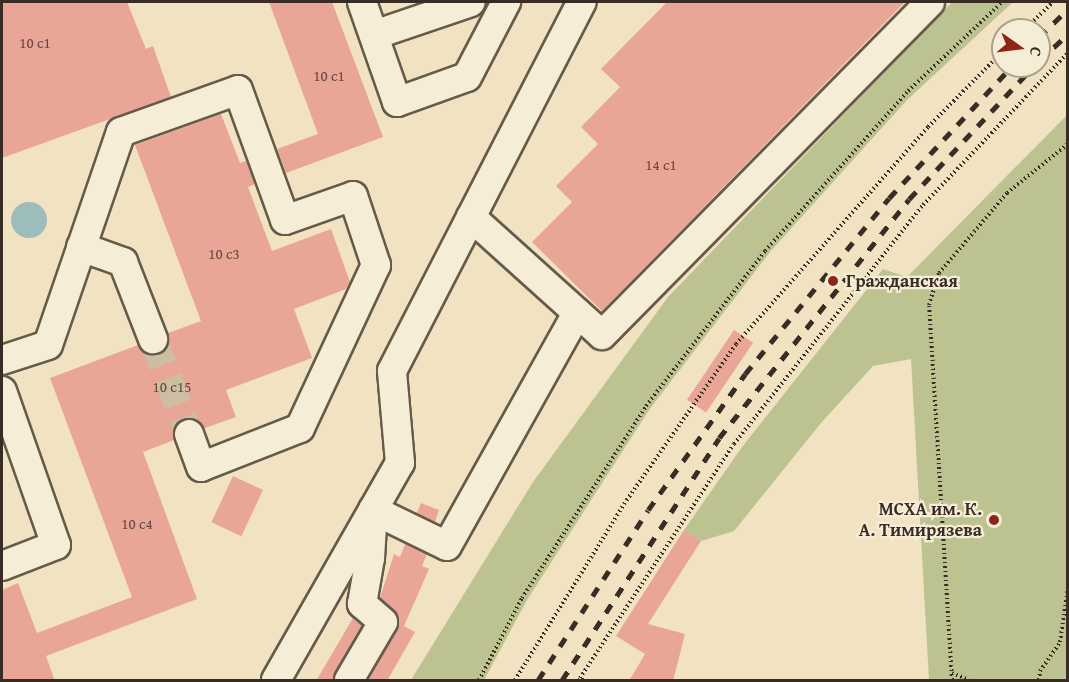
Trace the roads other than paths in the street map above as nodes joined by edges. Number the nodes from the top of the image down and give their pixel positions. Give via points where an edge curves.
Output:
1 (362, 2) edge
2 (471, 2) edge
3 (506, 2) edge
4 (582, 2) edge
5 (930, 2) edge
6 (374, 35) junction
7 (471, 217) junction
8 (81, 248) junction
9 (577, 313) junction
10 (153, 339) tunnel mouth
11 (2, 360) edge
12 (2, 391) edge
13 (189, 434) tunnel mouth
14 (373, 510) junction
15 (2, 566) edge
16 (276, 681) edge
17 (349, 681) edge

1 - 6 lane
2 - 6 lane
3 - 6 lane via 467,77 397,102
4 - 7 lane
5 - 9 lane via 602,335
7 - 9 lane
7 - 14 lane via 392,371 400,463
8 - 10 lane via 123,262
8 - 11 lane via 48,345
8 - 13 lane via 121,132 238,90 285,220 353,196 376,265 300,428 201,467
9 - 14 lane via 447,546
12 - 15 lane via 56,545
14 - 16 lane
14 - 17 lane via 362,604 383,622

